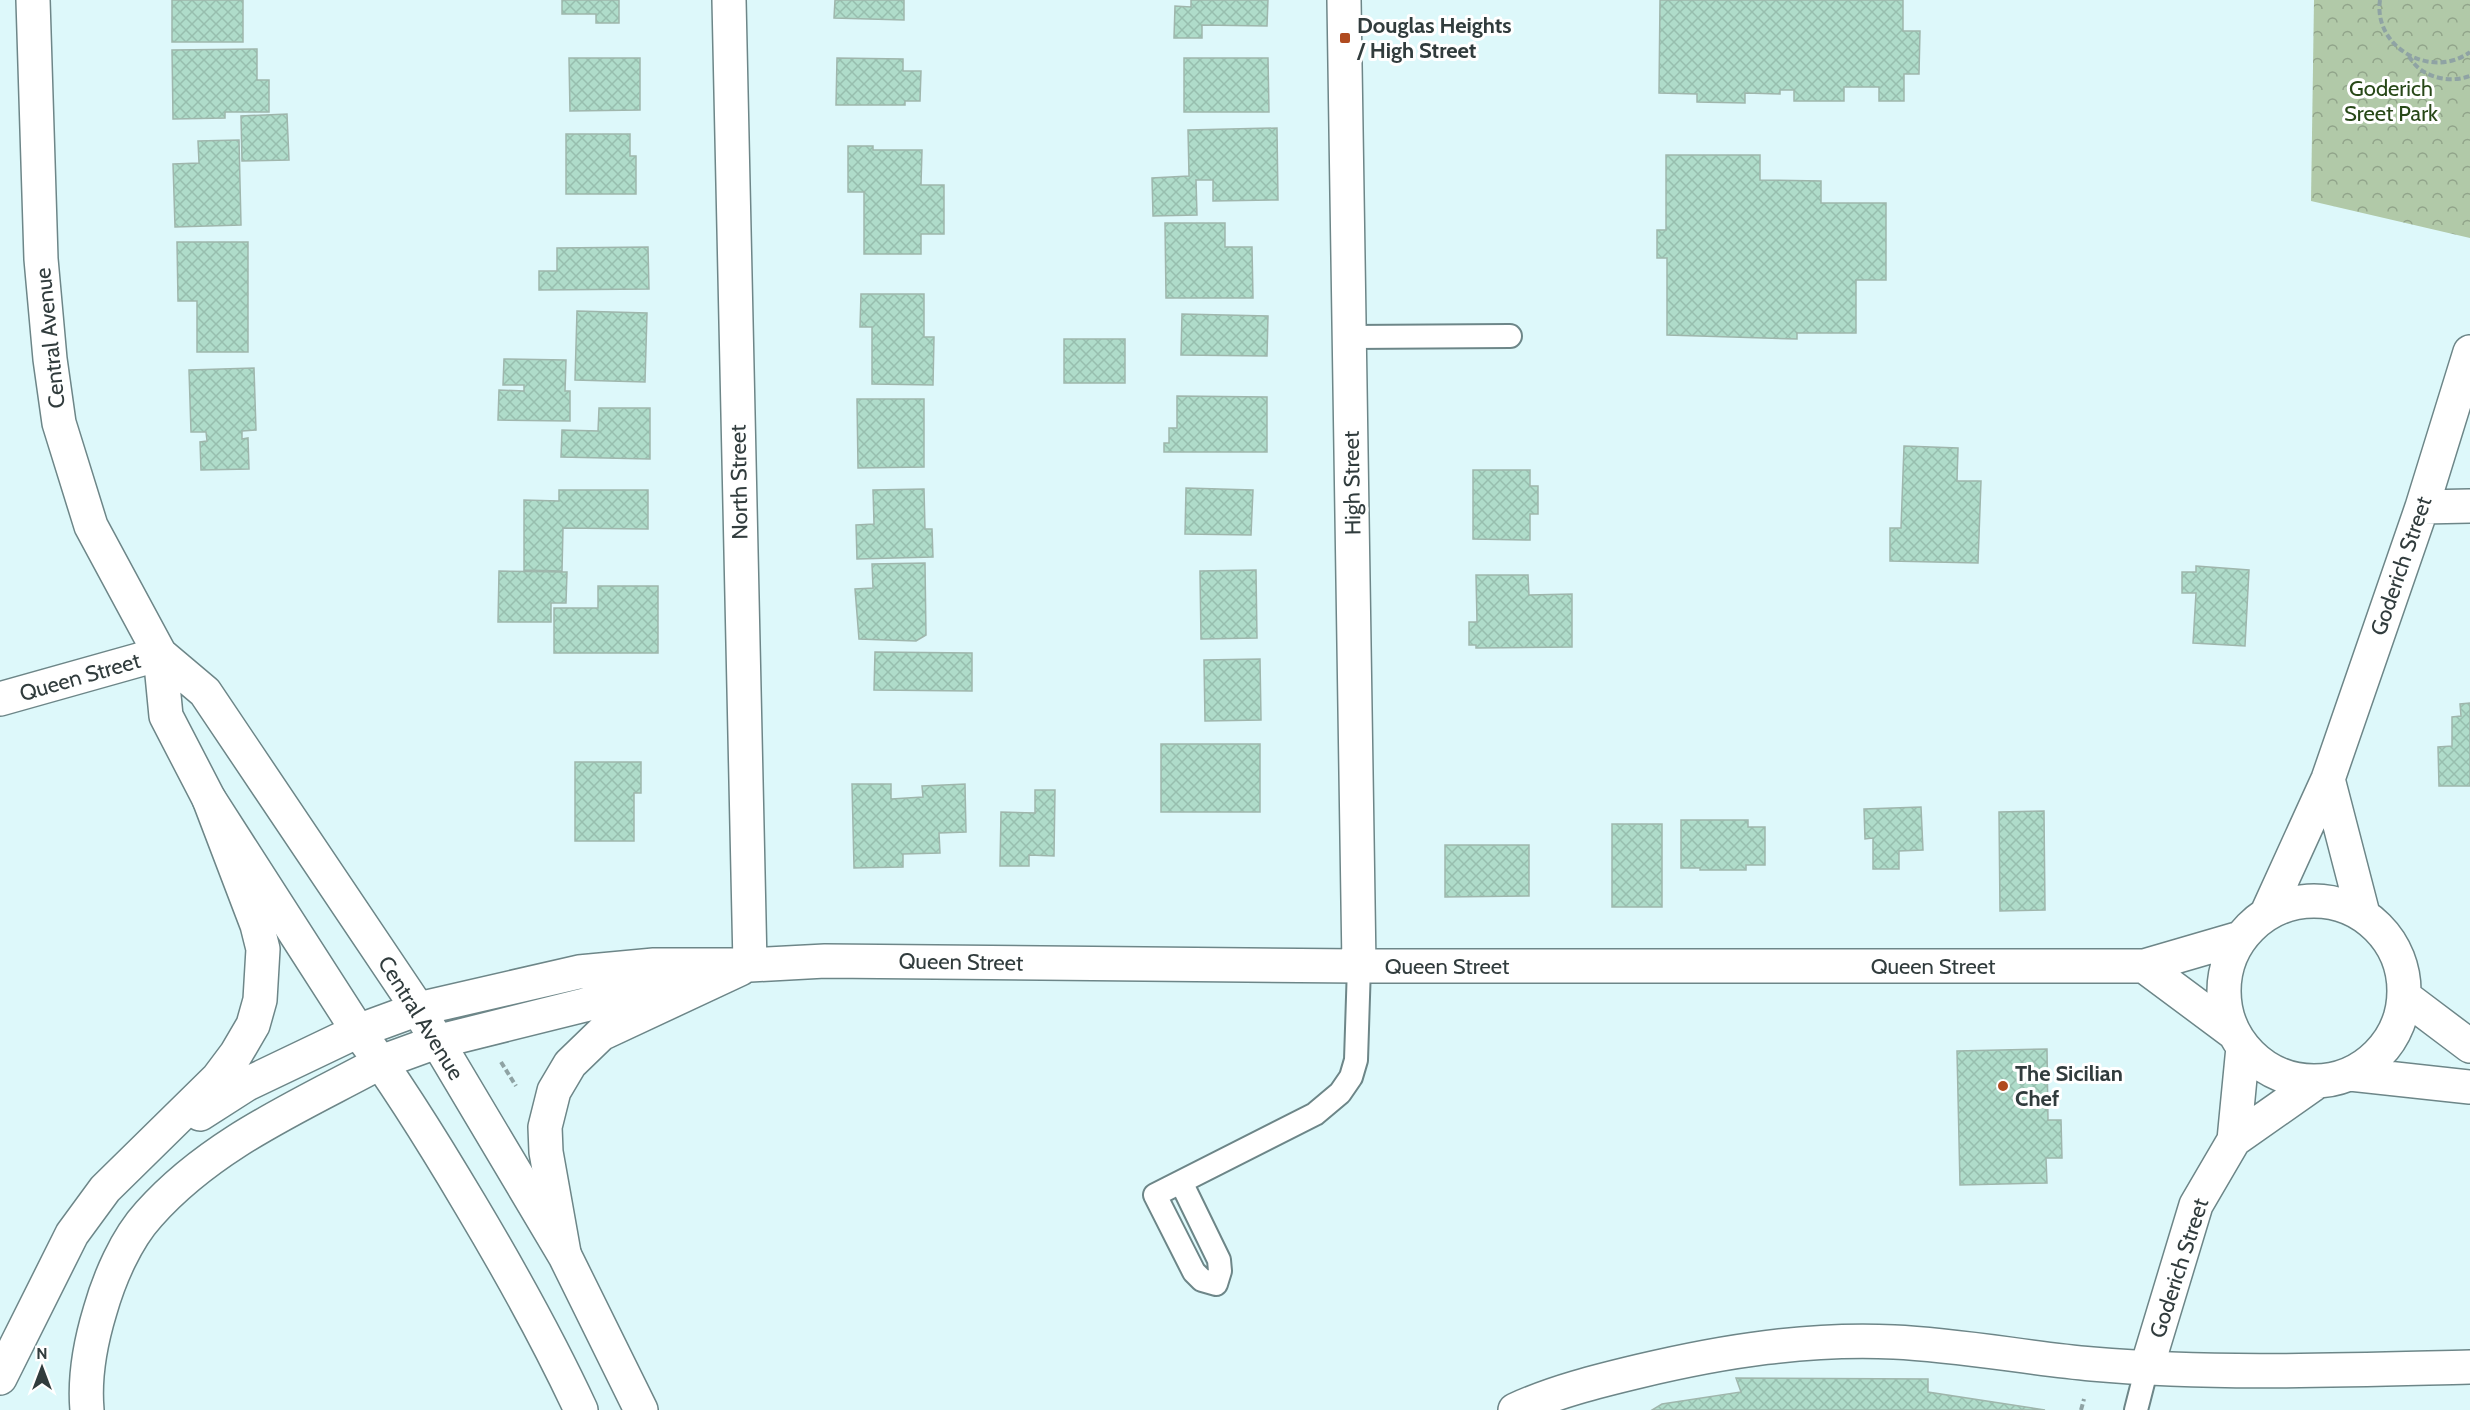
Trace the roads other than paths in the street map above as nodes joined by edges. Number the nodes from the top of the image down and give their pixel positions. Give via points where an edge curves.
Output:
1 (33, 0) edge
2 (729, 0) edge
3 (1344, 0) edge
4 (1510, 336) dead end
5 (1350, 338) junction
6 (2470, 352) edge
7 (2470, 506) edge
8 (2422, 507) junction
9 (159, 654) junction
10 (0, 699) edge
11 (2328, 779) junction
12 (209, 799) junction
13 (2267, 913) junction
14 (2362, 914) junction
15 (2240, 938) junction
16 (750, 965) junction
17 (1359, 966) junction
18 (2144, 966) junction
19 (2405, 997) junction
20 (418, 1009) junction
21 (358, 1031) junction
22 (2238, 1040) junction
23 (436, 1042) junction
24 (2470, 1046) edge
25 (381, 1062) junction
26 (2350, 1074) junction
27 (2318, 1081) junction
28 (2470, 1087) edge
29 (2234, 1140) junction
30 (144, 1150) junction
31 (1181, 1182) junction
32 (565, 1256) junction
33 (2147, 1367) junction
34 (2470, 1367) edge
35 (0, 1378) edge
36 (87, 1410) edge
37 (580, 1410) edge
38 (641, 1410) edge
39 (1515, 1410) edge
40 (2136, 1410) edge

1 - 9 main road, Central Avenue via 41,260 59,423 91,526
2 - 16 main road, North Street
3 - 5 main road, High Street
4 - 5 lane
5 - 17 main road, High Street
6 - 8 main road, Goderich Street
7 - 8 main road
8 - 11 main road, Goderich Street
9 - 10 main road, Queen Street
9 - 12 main road, Central Avenue via 166,716
9 - 20 main road, Central Avenue via 205,692
11 - 13 main road, Goderich Street
11 - 14 main road
12 - 21 main road, Central Avenue
12 - 30 main road via 257,925 263,949 260,1000 253,1025 236,1054 196,1102
13 - 14 main road via 2299,902 2332,902
13 - 15 main road
14 - 19 main road via 2386,936 2396,955
15 - 18 main road, Queen Street
15 - 22 main road via 2226,968 2224,1001
16 - 17 main road, Queen Street via 825,961
16 - 20 main road, Queen Street via 654,965 579,972
16 - 23 main road, Queen Street
16 - 32 main road via 601,1034 570,1064 554,1091 545,1127
17 - 18 main road, Queen Street
17 - 31 lane via 1356,1060 1340,1093 1315,1114
18 - 22 main road
19 - 24 main road
19 - 26 main road via 2396,1029 2378,1055
20 - 21 main road, Queen Street
20 - 23 main road, Central Avenue
21 - 25 main road, Central Avenue
21 - 30 main road, Queen Street via 247,1084
22 - 27 main road via 2276,1073
22 - 29 main road, Goderich Street
23 - 25 main road, Queen Street
23 - 32 main road, Central Avenue
25 - 36 main road, Queen Street via 250,1131 210,1158 148,1214 108,1283 87,1358
25 - 37 main road, Central Avenue via 499,1252
26 - 27 main road
26 - 28 main road
27 - 29 main road, Goderich Street
29 - 33 main road, Goderich Street via 2196,1205
30 - 35 main road via 105,1189 72,1234
31 - 31 lane via 1155,1195 1194,1272 1202,1280 1216,1284 1219,1260
32 - 38 main road, Central Avenue
33 - 34 main road via 2299,1371
33 - 39 main road via 1897,1342 1839,1340 1728,1352 1669,1364 1595,1382
33 - 40 lane

